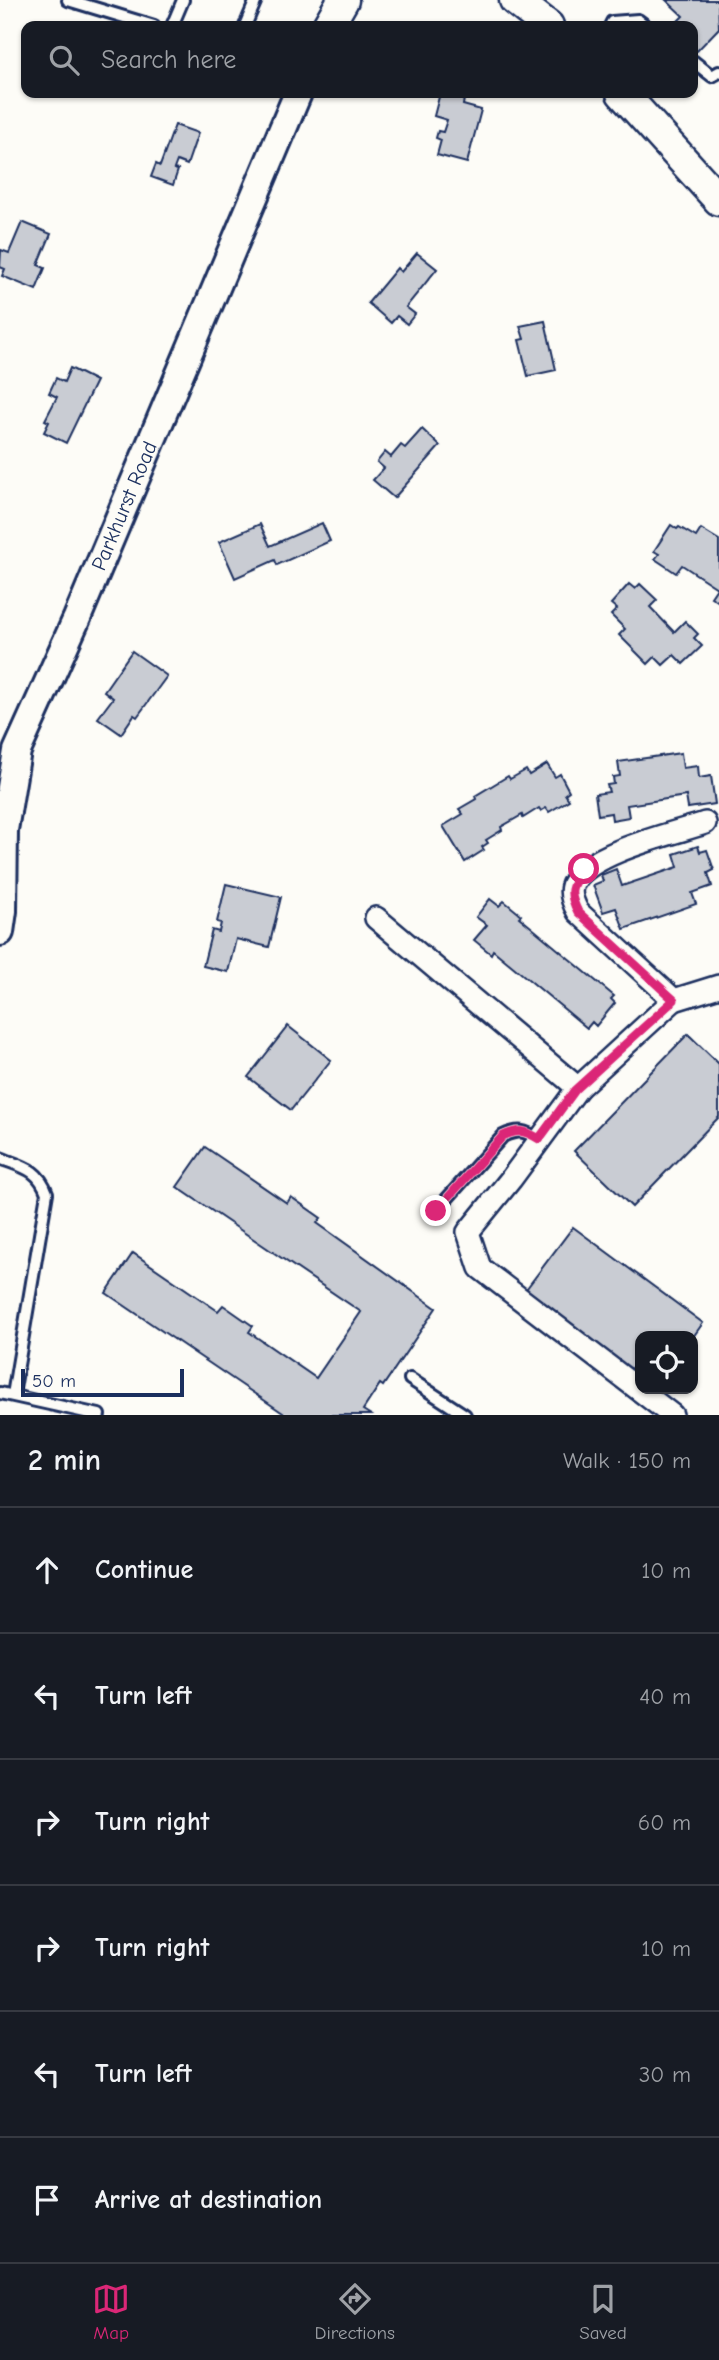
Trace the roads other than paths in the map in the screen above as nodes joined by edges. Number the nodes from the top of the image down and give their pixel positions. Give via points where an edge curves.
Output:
1 (68, 0) edge
2 (183, 0) edge
3 (256, 0) edge
4 (329, 0) edge
5 (343, 0) edge
6 (514, 0) edge
7 (137, 21) edge
8 (174, 21) edge
9 (247, 21) edge
10 (327, 21) edge
11 (329, 21) edge
12 (541, 21) edge
13 (698, 65) edge
14 (719, 72) edge
15 (296, 98) edge
16 (627, 98) edge
17 (719, 200) edge
18 (705, 823) dead end
19 (376, 918) dead end
20 (1, 919) edge
21 (719, 986) edge
22 (674, 1000) junction
23 (578, 1088) junction
24 (539, 1139) junction
25 (0, 1158) edge
26 (436, 1211) dead end
27 (410, 1379) dead end
28 (0, 1393) edge
29 (13, 1395) junction
30 (99, 1415) edge
31 (465, 1415) edge
32 (672, 1415) edge

1 - 7 lane
2 - 8 lane
3 - 9 lane
4 - 10 street
5 - 11 main road
6 - 12 main road
13 - 14 lane via 712,76
15 - 20 street, Parkhurst Road via 18,751 4,830
16 - 17 main road
18 - 22 street via 604,856 572,884 571,899 578,912
19 - 23 street
21 - 22 street
22 - 23 street
23 - 24 street
24 - 26 lane via 516,1130 503,1136
24 - 32 street via 468,1232 480,1268
25 - 29 lane via 32,1171 43,1180 47,1193
27 - 31 lane
28 - 29 lane
29 - 30 lane

